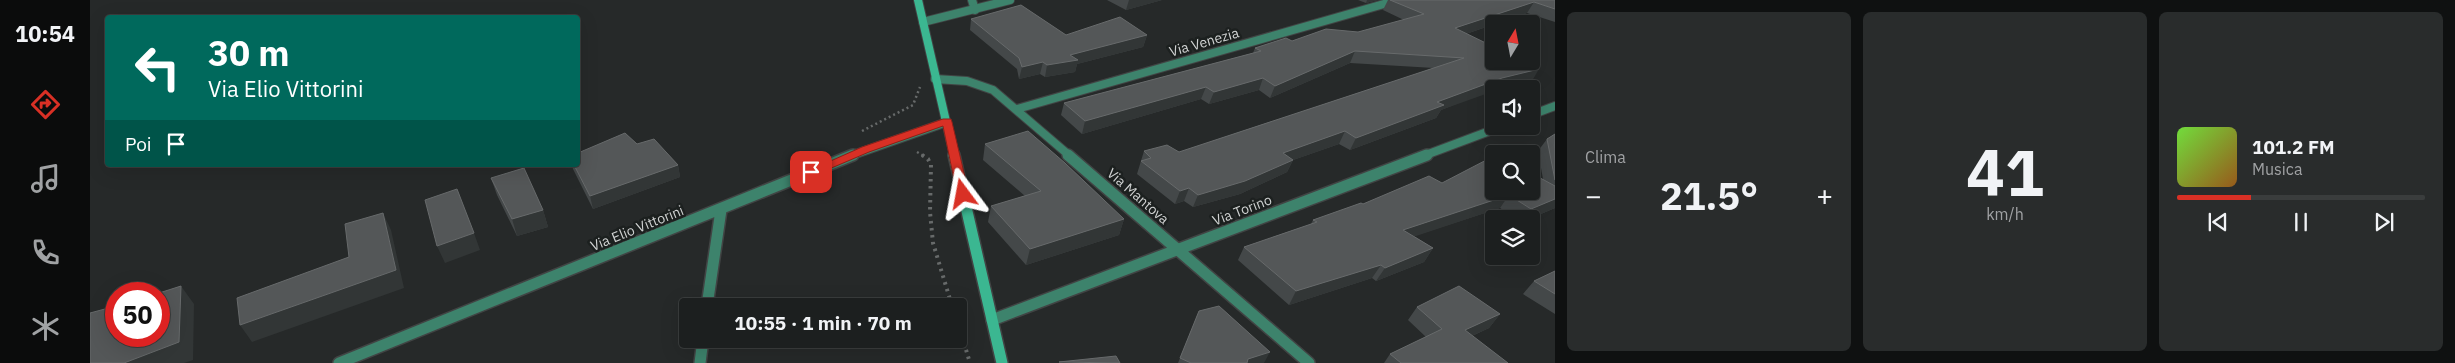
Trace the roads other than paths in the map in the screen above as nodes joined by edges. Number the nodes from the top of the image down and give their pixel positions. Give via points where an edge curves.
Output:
1 (918, 0) edge
2 (972, 0) edge
3 (1010, 0) edge
4 (1398, 0) edge
5 (975, 10) junction
6 (923, 22) junction
7 (936, 80) junction
8 (1555, 106) edge
9 (1017, 109) junction
10 (1540, 112) edge
11 (947, 122) junction
12 (1485, 133) edge
13 (721, 210) junction
14 (1178, 251) junction
15 (709, 298) edge
16 (992, 320) junction
17 (702, 348) edge
18 (338, 363) edge
19 (700, 363) edge
20 (1002, 363) edge
21 (1309, 363) edge

1 - 6 main road
2 - 5 street
3 - 5 street
4 - 9 street, Via Venezia
5 - 6 street
6 - 7 main road
7 - 9 street, Via Mantova via 967,81 993,90
7 - 11 main road
8 - 10 street
9 - 14 street, Via Mantova
11 - 13 street, Via Elio Vittorini via 865,150
11 - 16 main road
12 - 14 street, Via Torino
13 - 15 street
13 - 18 street, Via Elio Vittorini
14 - 16 street, Via Torino
14 - 21 street, Via Mantova
16 - 20 main road
17 - 19 street

